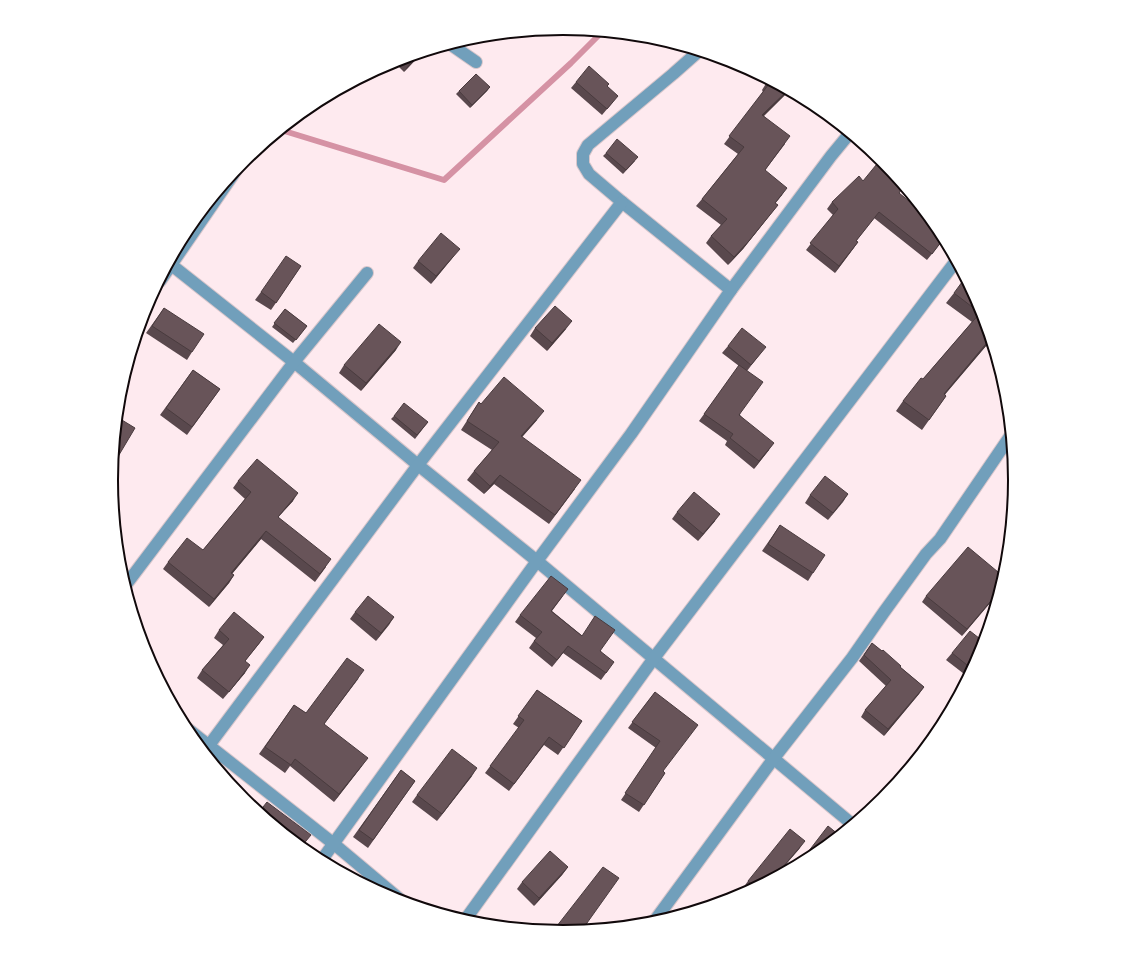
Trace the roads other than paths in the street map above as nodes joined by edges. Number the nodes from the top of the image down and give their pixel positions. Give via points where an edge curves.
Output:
1 (456, 48) edge
2 (694, 55) edge
3 (476, 62) dead end
4 (847, 137) edge
5 (622, 202) junction
6 (173, 266) edge
7 (952, 266) edge
8 (367, 273) dead end
9 (731, 290) junction
10 (294, 362) junction
11 (1006, 442) edge
12 (418, 465) junction
13 (537, 561) junction
14 (130, 580) edge
15 (654, 658) junction
16 (208, 748) edge
17 (211, 752) edge
18 (774, 758) junction
19 (849, 821) edge
20 (334, 844) junction
21 (325, 856) edge
22 (387, 888) edge
23 (469, 914) edge
24 (660, 914) edge

1 - 3 street
2 - 5 street via 588,145 583,154 583,164 589,174
4 - 9 street
5 - 9 street
5 - 12 street
6 - 10 street
7 - 15 street
8 - 10 street
9 - 13 street via 631,434
10 - 12 street
10 - 14 street
11 - 18 street via 940,539 926,554 852,658
12 - 13 street
12 - 16 street
13 - 15 street
13 - 20 street
15 - 18 street
15 - 23 street
17 - 20 street
18 - 19 street
18 - 24 street
20 - 21 street
20 - 22 street

